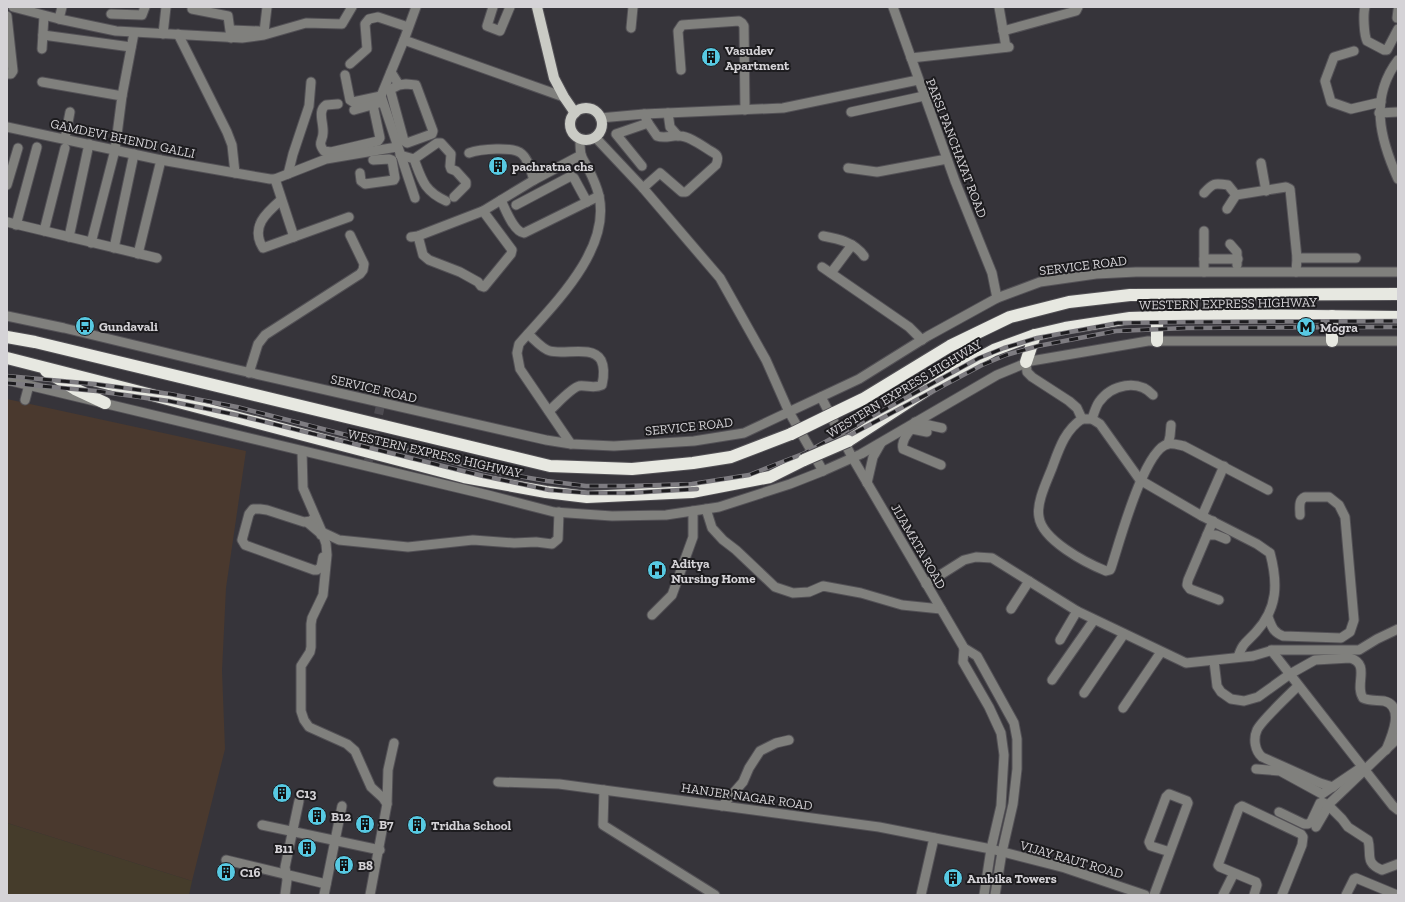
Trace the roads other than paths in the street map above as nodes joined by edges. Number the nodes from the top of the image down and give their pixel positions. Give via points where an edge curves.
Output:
1 (13, 7) edge
2 (62, 7) edge
3 (144, 7) edge
4 (166, 7) edge
5 (267, 7) edge
6 (352, 7) edge
7 (416, 7) edge
8 (493, 7) edge
9 (510, 7) edge
10 (537, 7) edge
11 (633, 7) edge
12 (893, 7) edge
13 (999, 7) edge
14 (1078, 7) edge
15 (1365, 7) edge
16 (114, 9) edge
17 (192, 9) dead end
18 (1398, 10) edge
19 (7, 16) edge
20 (44, 16) junction
21 (1398, 18) edge
22 (59, 19) junction
23 (91, 26) junction
24 (408, 27) junction
25 (631, 28) dead end
26 (1398, 29) edge
27 (116, 31) junction
28 (1003, 31) junction
29 (134, 33) junction
30 (264, 33) junction
31 (163, 34) junction
32 (178, 34) junction
33 (231, 34) junction
34 (43, 35) junction
35 (404, 40) junction
36 (89, 42) junction
37 (1394, 44) edge
38 (115, 46) junction
39 (130, 46) junction
40 (42, 49) dead end
41 (1354, 51) dead end
42 (910, 58) junction
43 (1398, 60) edge
44 (350, 64) dead end
45 (391, 69) junction
46 (681, 70) dead end
47 (7, 74) edge
48 (345, 75) dead end
49 (918, 80) junction
50 (42, 82) dead end
51 (311, 82) dead end
52 (383, 82) dead end
53 (399, 85) junction
54 (122, 96) junction
55 (924, 96) junction
56 (564, 97) junction
57 (382, 99) junction
58 (1381, 102) junction
59 (338, 104) dead end
60 (373, 105) junction
61 (354, 110) dead end
62 (745, 110) junction
63 (70, 112) dead end
64 (851, 112) dead end
65 (1398, 112) edge
66 (575, 113) junction
67 (668, 113) junction
68 (1379, 113) junction
69 (644, 114) junction
70 (600, 118) junction
71 (648, 123) junction
72 (7, 127) edge
73 (678, 136) junction
74 (595, 137) junction
75 (64, 138) junction
76 (580, 139) junction
77 (89, 144) junction
78 (37, 147) dead end
79 (18, 148) dead end
80 (65, 148) dead end
81 (115, 150) junction
82 (398, 151) junction
83 (469, 153) dead end
84 (134, 154) junction
85 (581, 155) junction
86 (374, 157) junction
87 (414, 159) junction
88 (947, 159) junction
89 (161, 160) junction
90 (1261, 163) dead end
91 (848, 168) dead end
92 (405, 171) junction
93 (235, 173) junction
94 (360, 173) dead end
95 (288, 174) junction
96 (395, 174) junction
97 (630, 174) junction
98 (275, 179) junction
99 (1398, 179) edge
100 (534, 180) junction
101 (7, 185) edge
102 (427, 188) junction
103 (643, 188) junction
104 (1266, 191) junction
105 (1204, 194) dead end
106 (1236, 195) junction
107 (599, 196) junction
108 (281, 200) junction
109 (501, 200) junction
110 (587, 202) junction
111 (516, 205) dead end
112 (1227, 209) dead end
113 (483, 211) junction
114 (350, 217) dead end
115 (12, 223) edge
116 (44, 231) junction
117 (1204, 231) dead end
118 (350, 235) dead end
119 (823, 236) dead end
120 (69, 237) junction
121 (294, 237) junction
122 (91, 243) junction
123 (1230, 244) dead end
124 (852, 245) junction
125 (114, 248) junction
126 (138, 254) junction
127 (864, 256) dead end
128 (157, 258) dead end
129 (1297, 258) junction
130 (1356, 258) dead end
131 (1204, 259) junction
132 (1238, 259) junction
133 (822, 267) dead end
134 (1204, 272) junction
135 (1237, 272) junction
136 (1296, 272) junction
137 (1398, 272) edge
138 (831, 273) junction
139 (1398, 294) edge
140 (998, 298) junction
141 (7, 316) edge
142 (1332, 316) junction
143 (1157, 317) junction
144 (1398, 317) edge
145 (7, 333) edge
146 (528, 334) junction
147 (1035, 335) junction
148 (7, 337) edge
149 (922, 340) junction
150 (1157, 341) junction
151 (1332, 341) junction
152 (1398, 341) edge
153 (35, 342) junction
154 (7, 358) edge
155 (1026, 362) junction
156 (7, 364) edge
157 (35, 364) junction
158 (249, 373) junction
159 (7, 380) edge
160 (29, 385) junction
161 (1153, 395) dead end
162 (821, 397) junction
163 (25, 400) dead end
164 (105, 403) junction
165 (549, 411) junction
166 (789, 412) junction
167 (1082, 419) junction
168 (1092, 419) junction
169 (1171, 425) dead end
170 (911, 426) junction
171 (942, 428) dead end
172 (927, 432) dead end
173 (887, 442) junction
174 (571, 444) junction
175 (1168, 444) junction
176 (302, 451) junction
177 (852, 457) junction
178 (941, 465) dead end
179 (1224, 466) junction
180 (823, 472) junction
181 (1140, 480) junction
182 (867, 483) junction
183 (1268, 490) dead end
184 (706, 509) junction
185 (693, 511) junction
186 (559, 512) junction
187 (1300, 515) dead end
188 (1202, 516) junction
189 (316, 517) junction
190 (1213, 521) junction
191 (307, 522) junction
192 (322, 532) junction
193 (1207, 535) junction
194 (1226, 539) dead end
195 (1028, 581) junction
196 (926, 584) junction
197 (1219, 600) dead end
198 (941, 609) junction
199 (1011, 609) dead end
200 (1077, 611) junction
201 (652, 615) dead end
202 (1268, 617) junction
203 (1094, 620) junction
204 (1398, 629) edge
205 (1124, 634) junction
206 (1060, 640) dead end
207 (964, 648) junction
208 (1271, 650) junction
209 (1160, 652) junction
210 (1238, 657) junction
211 (1214, 661) junction
212 (1290, 674) junction
213 (1052, 680) dead end
214 (1298, 686) junction
215 (1084, 693) dead end
216 (1123, 708) dead end
217 (1398, 738) edge
218 (789, 740) dead end
219 (394, 744) dead end
220 (1386, 750) junction
221 (1256, 768) dead end
222 (1363, 769) junction
223 (498, 782) dead end
224 (1333, 787) junction
225 (604, 790) junction
226 (299, 801) dead end
227 (387, 804) junction
228 (1328, 805) junction
229 (342, 806) dead end
230 (722, 806) junction
231 (1398, 810) edge
232 (1279, 812) dead end
233 (262, 825) dead end
234 (1316, 827) dead end
235 (292, 831) junction
236 (934, 838) junction
237 (335, 840) junction
238 (991, 849) junction
239 (380, 850) junction
240 (1002, 852) junction
241 (1170, 852) junction
242 (226, 860) dead end
243 (1398, 864) edge
244 (286, 875) junction
245 (326, 884) junction
246 (1139, 894) edge
247 (1392, 894) edge
248 (285, 895) edge
249 (324, 895) edge
250 (370, 895) edge
251 (715, 895) edge
252 (921, 895) edge
253 (984, 895) edge
254 (996, 895) edge
255 (1154, 895) edge
256 (1223, 895) edge
257 (1250, 895) edge
258 (1254, 895) edge
259 (1282, 895) edge
260 (1346, 895) edge

1 - 20 street
2 - 22 street
3 - 16 street via 142,15
4 - 31 street
5 - 30 street
6 - 30 street via 342,24 306,23
7 - 24 street
8 - 9 street via 487,26 500,31
10 - 56 main road via 554,78
11 - 25 street
12 - 42 street, PARSI PANCHAYAT ROAD
13 - 28 street
14 - 28 street via 1076,11
15 - 37 street via 1367,41 1384,50
17 - 33 street via 228,16
18 - 21 street
19 - 47 street via 13,71
20 - 22 street
20 - 34 street
22 - 23 street
23 - 27 street
23 - 36 street
24 - 35 street
24 - 44 street via 378,17 368,18 365,24 367,49
26 - 37 street
27 - 29 street
27 - 38 street
28 - 42 street via 1008,47
29 - 31 street
29 - 39 street
30 - 33 street via 242,38
31 - 32 street
32 - 33 street
32 - 93 street via 227,132 232,145
34 - 36 street
34 - 40 street
35 - 45 street
35 - 56 street
36 - 38 street
38 - 39 street
39 - 54 street
41 - 58 street via 1334,57 1325,81 1331,102 1351,109
42 - 49 street, PARSI PANCHAYAT ROAD
43 - 58 street via 1386,80
45 - 52 street
45 - 53 street
45 - 57 street
46 - 62 street via 678,33 682,25 739,21 744,26
48 - 57 street via 350,100 354,102
49 - 55 street, PARSI PANCHAYAT ROAD
49 - 62 street via 783,108
50 - 54 street
51 - 95 street via 309,106
53 - 53 street via 391,89 391,93 404,141 407,143 432,134 416,85
54 - 81 street
55 - 64 street
55 - 88 street, PARSI PANCHAYAT ROAD
56 - 66 main road
57 - 60 street
57 - 82 street
58 - 68 street
59 - 60 street via 326,105 322,110 323,133 320,141 324,151 331,152 378,141 380,138
60 - 61 street
62 - 67 street
63 - 75 street
65 - 68 street
66 - 70 main road via 589,109
66 - 76 main road via 571,117 570,127
67 - 69 street
67 - 73 street via 670,127
68 - 99 street via 1388,158
69 - 70 street
69 - 71 street
70 - 74 main road via 601,128
71 - 73 street via 659,137
71 - 97 street via 616,134 641,165
72 - 75 street, GAMDEVI BHENDI GALLI
73 - 103 street via 685,137 716,154 716,165 686,192 682,192 660,173
74 - 76 main road
74 - 97 street
75 - 77 street, GAMDEVI BHENDI GALLI
76 - 85 street
77 - 81 street, GAMDEVI BHENDI GALLI
77 - 120 street
78 - 115 street
79 - 101 street
80 - 116 street
81 - 84 street, GAMDEVI BHENDI GALLI
81 - 122 street
82 - 86 street
82 - 87 street
82 - 92 street
83 - 100 street via 484,149 513,150 521,153
84 - 89 street, GAMDEVI BHENDI GALLI
84 - 125 street
85 - 100 street
85 - 107 street
86 - 95 street via 326,159
86 - 96 street via 392,160
87 - 102 street
87 - 102 street via 437,143 441,143 450,154 451,169 466,182 466,185 450,199 432,194
88 - 91 street via 876,172
88 - 140 street, PARSI PANCHAYAT ROAD via 992,273
89 - 93 street, GAMDEVI BHENDI GALLI
89 - 126 street
90 - 104 street
92 - 96 street
92 - 102 street via 414,196
93 - 98 street, GAMDEVI BHENDI GALLI
94 - 96 street via 362,183 369,184 394,180
95 - 98 street
97 - 103 street
98 - 108 street
100 - 109 street
103 - 166 street via 720,278 766,360
104 - 106 street
104 - 129 street via 1286,187 1290,189
105 - 106 street via 1215,184 1228,185
106 - 112 street
107 - 110 street
107 - 146 street via 601,215 593,250 566,290
108 - 121 street
108 - 121 street via 265,214 257,231 258,236 264,248
109 - 110 street via 516,229 524,233
109 - 113 street
110 - 111 street via 571,176
113 - 113 street via 415,237 422,255 460,272 484,287 512,250
114 - 121 street
115 - 116 street
116 - 120 street
117 - 131 street
118 - 158 street via 364,264 363,270 265,335 258,344
119 - 124 street via 841,239
120 - 122 street
122 - 125 street
123 - 132 street via 1237,252
124 - 127 street
124 - 138 street
125 - 126 street
126 - 128 street
129 - 130 street
129 - 136 street
131 - 132 street
131 - 134 street
132 - 135 street
133 - 138 street
134 - 135 street, SERVICE ROAD
134 - 140 street, SERVICE ROAD via 1096,274 1040,282
135 - 136 street, SERVICE ROAD
136 - 137 street, SERVICE ROAD
138 - 149 street via 909,327
139 - 153 highway, WESTERN EXPRESS HIGHWAY, bridge via 1130,295 1069,302 1010,317 950,346 863,399 791,434 731,457 632,469 550,466
140 - 149 street, SERVICE ROAD
141 - 158 street, SERVICE ROAD
142 - 143 highway, WESTERN EXPRESS HIGHWAY
142 - 144 highway, WESTERN EXPRESS HIGHWAY
142 - 151 highway
143 - 147 highway, WESTERN EXPRESS HIGHWAY via 1130,318
143 - 150 highway
145 - 153 highway
146 - 165 street via 519,344 517,353 520,368
146 - 165 street via 550,351 591,352 598,356 604,366 602,385 579,386
147 - 155 highway
147 - 157 highway, WESTERN EXPRESS HIGHWAY, bridge via 994,350 961,368 848,441 770,477 692,492 587,497 464,477
148 - 153 highway
149 - 162 street, SERVICE ROAD via 859,379
150 - 151 street
150 - 155 street
151 - 152 street
154 - 157 highway
155 - 167 street via 1027,372 1069,402
155 - 170 street via 997,375
156 - 157 highway
157 - 164 highway via 75,389
158 - 174 street, SERVICE ROAD via 538,439
159 - 160 street
160 - 163 street
160 - 164 street
161 - 168 street via 1142,387 1131,385 1116,388 1098,403
162 - 166 street, SERVICE ROAD
162 - 177 street, JIJAMATA ROAD
164 - 176 street
165 - 174 street
166 - 174 street, SERVICE ROAD via 744,433 694,441 614,446
166 - 180 street
167 - 168 street
167 - 181 street via 1065,436 1039,504 1039,518 1045,531 1070,553 1104,570 1110,570
168 - 181 street via 1100,424
169 - 175 street
170 - 171 street
170 - 172 street
170 - 173 street
170 - 178 street via 902,444 903,449
173 - 177 street
173 - 182 street via 873,457
175 - 179 street via 1184,446
175 - 181 street via 1157,451
176 - 186 street
176 - 189 street via 303,488
177 - 180 street
177 - 182 street, JIJAMATA ROAD
179 - 183 street
179 - 188 street
180 - 184 street via 719,507
181 - 188 street
182 - 196 street, JIJAMATA ROAD
184 - 185 street
184 - 198 street via 712,528 775,587 792,593 809,592 823,586 861,593 902,605
185 - 186 street via 666,515 612,516
185 - 201 street via 693,537 672,595
186 - 192 street via 558,539 552,544 474,540 408,547 339,540
187 - 202 street via 1302,498 1330,497 1339,505 1345,517 1354,620 1350,632 1341,638 1283,636 1276,633
188 - 190 street
189 - 191 street
189 - 192 street
190 - 193 street
190 - 202 street via 1270,553 1275,580 1274,599
191 - 191 street via 267,510 254,509 249,514 242,540 245,545 317,570 321,567 324,546 320,533
192 - 227 street via 326,544 323,595 312,618 312,648 300,666 301,711 309,727 347,744 355,752 371,786
193 - 194 street
193 - 197 street via 1187,585 1190,589
195 - 196 street via 992,558 976,556 964,560
195 - 199 street
195 - 200 street
196 - 198 street, JIJAMATA ROAD
198 - 207 street, JIJAMATA ROAD
200 - 203 street
200 - 206 street
202 - 210 street via 1244,643
203 - 205 street
203 - 213 street
204 - 208 street via 1359,650
205 - 209 street
205 - 215 street
207 - 238 street, JIJAMATA ROAD via 963,662 1001,733 1004,755 1000,806
207 - 240 street, JIJAMATA ROAD via 977,656 1014,723 1017,739 1013,804
208 - 210 street via 1253,656
208 - 212 street
209 - 211 street via 1186,663
209 - 216 street
210 - 211 street
211 - 212 street via 1217,686 1226,696 1237,700 1258,697
212 - 214 street
212 - 220 street via 1315,660 1350,658 1357,661 1361,667 1359,690 1363,698 1386,702 1393,705 1396,710 1397,721
214 - 222 street
214 - 224 street via 1259,726 1255,737 1257,751 1262,757
217 - 220 street
218 - 230 street via 760,751 743,782
219 - 227 street via 388,770
220 - 222 street
221 - 224 street via 1280,771 1320,794
222 - 224 street
222 - 228 street
222 - 231 street
223 - 225 street, HANJER NAGAR ROAD via 558,784
225 - 230 street, HANJER NAGAR ROAD
225 - 251 street via 603,825
226 - 235 street
227 - 239 street
228 - 232 street via 1320,802 1311,822 1306,825
228 - 234 street
228 - 243 street via 1348,827 1368,840 1369,859 1373,866 1382,870
229 - 237 street
230 - 236 street, HANJER NAGAR ROAD via 879,826
233 - 235 street
235 - 237 street
235 - 244 street via 285,867
236 - 238 street, HANJER NAGAR ROAD
236 - 252 street
237 - 239 street
237 - 245 street
238 - 240 street, VIJAY RAUT ROAD
238 - 253 street, JIJAMATA ROAD
239 - 250 street
240 - 246 street, VIJAY RAUT ROAD via 1065,868
240 - 254 street, JIJAMATA ROAD
241 - 241 street via 1151,846 1149,842 1169,794 1188,803
241 - 255 street
242 - 244 street
244 - 245 street
244 - 248 street
245 - 249 street
247 - 260 street via 1356,878
256 - 257 street via 1232,876 1252,886
258 - 259 street via 1256,882 1218,865 1239,808 1242,806 1303,837

